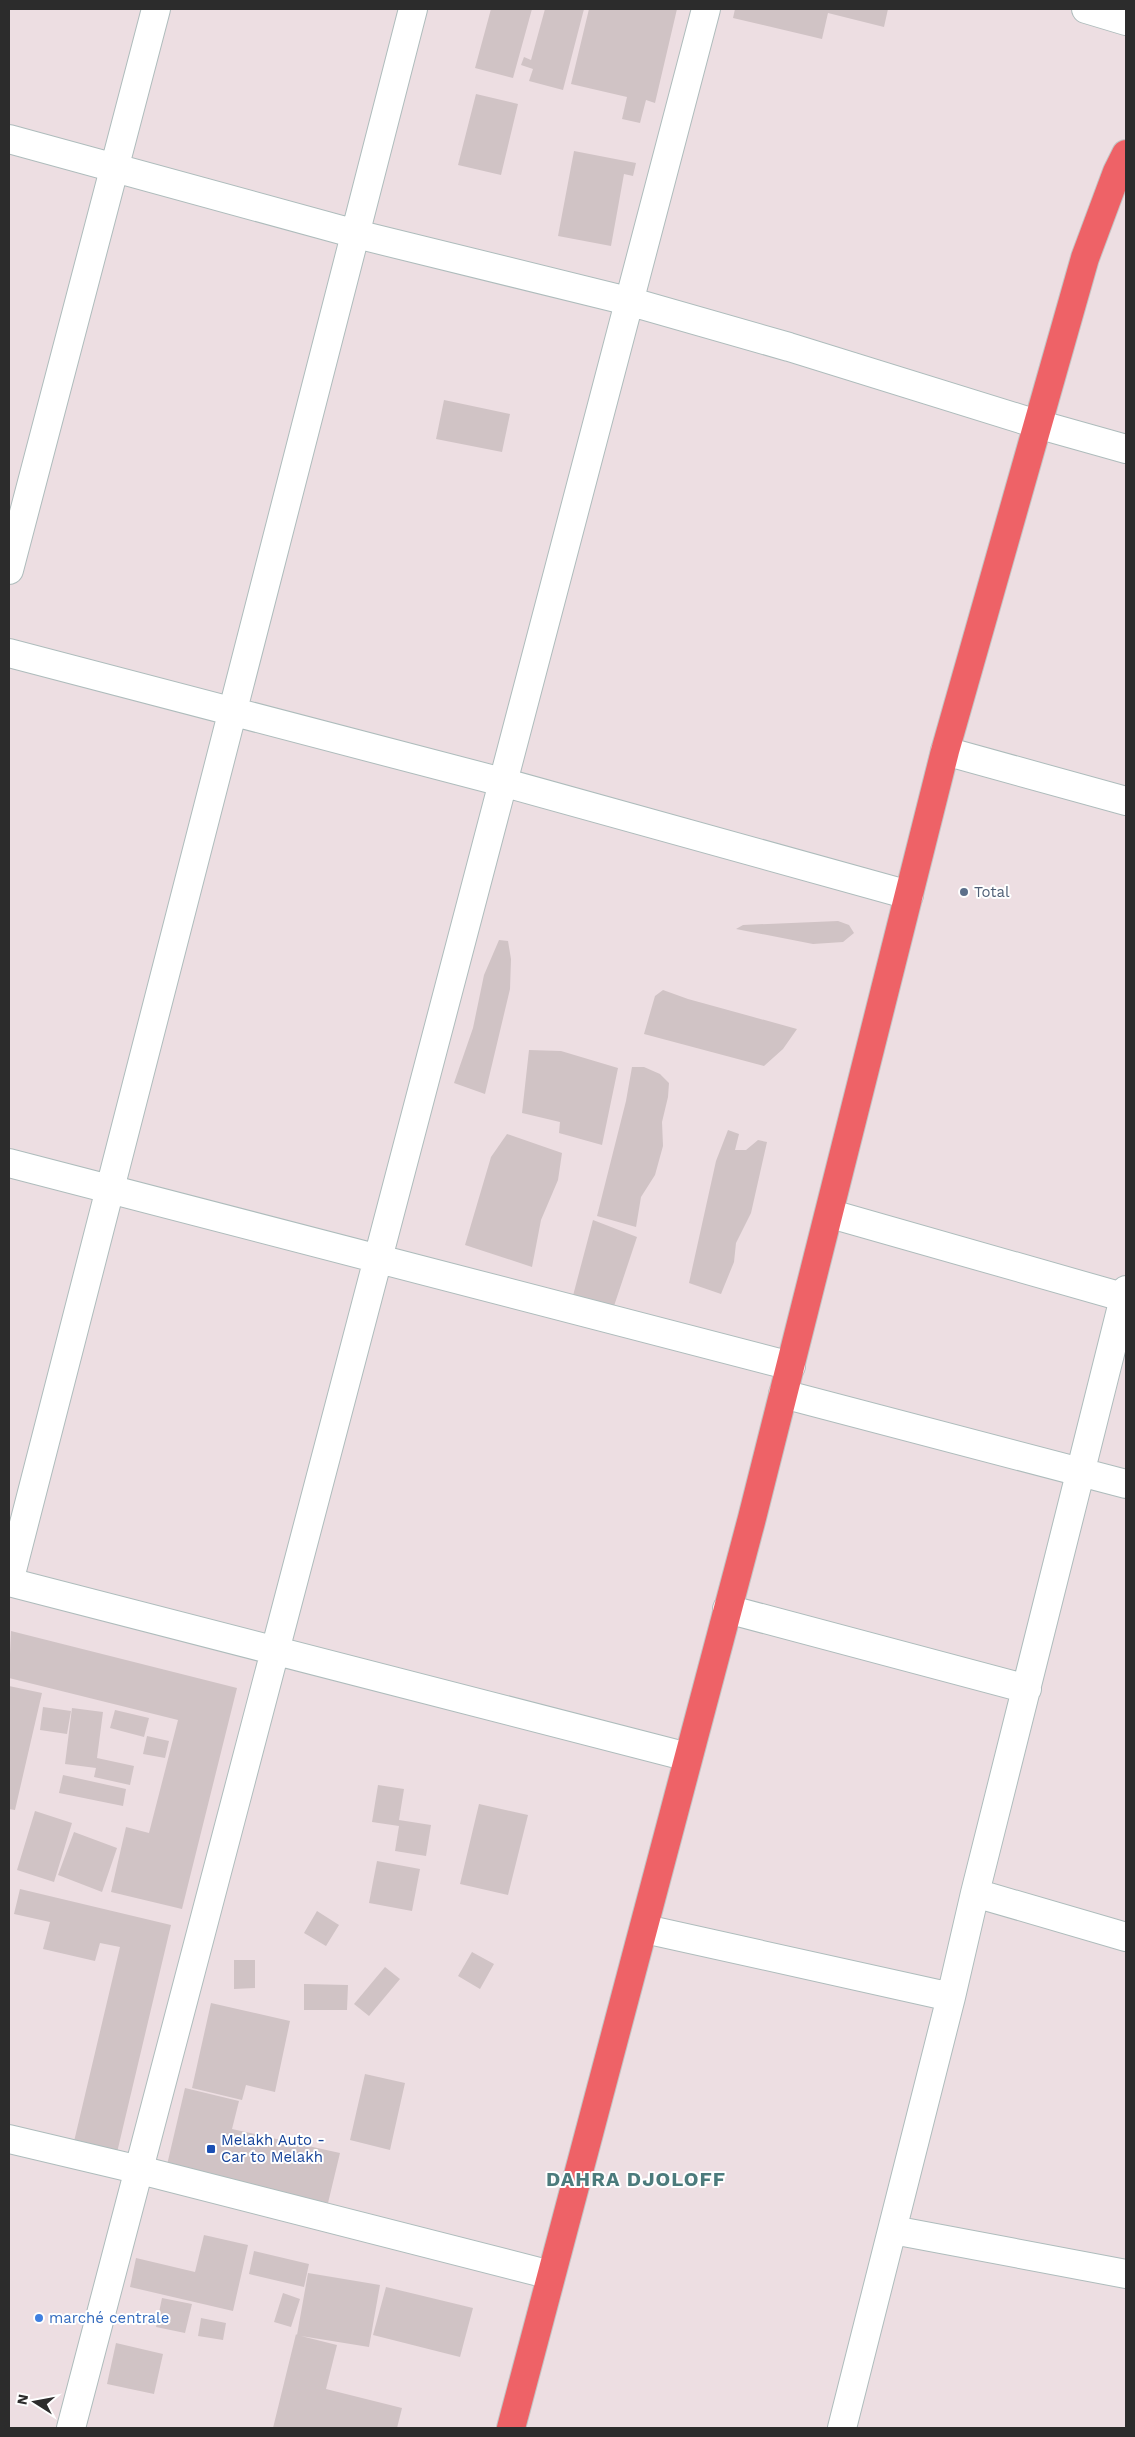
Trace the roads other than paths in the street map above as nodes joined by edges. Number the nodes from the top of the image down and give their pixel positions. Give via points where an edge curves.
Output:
1 (156, 9) edge
2 (413, 9) edge
3 (706, 9) edge
4 (1086, 9) edge
5 (1126, 20) edge
6 (9, 139) edge
7 (1126, 154) edge
8 (115, 167) junction
9 (356, 234) junction
10 (628, 301) junction
11 (1037, 424) junction
12 (1126, 449) edge
13 (9, 570) edge
14 (9, 653) edge
15 (232, 713) junction
16 (946, 751) junction
17 (502, 782) junction
18 (1126, 801) edge
19 (910, 895) junction
20 (9, 1163) edge
21 (110, 1189) junction
22 (831, 1214) junction
23 (378, 1258) junction
24 (1126, 1295) edge
25 (791, 1366) junction
26 (783, 1394) junction
27 (1079, 1471) junction
28 (1126, 1484) edge
29 (9, 1582) edge
30 (727, 1609) junction
31 (276, 1651) junction
32 (1026, 1689) junction
33 (688, 1757) junction
34 (974, 1893) junction
35 (645, 1929) junction
36 (1126, 1937) edge
37 (951, 1997) junction
38 (9, 2139) edge
39 (140, 2170) junction
40 (893, 2230) junction
41 (1126, 2274) edge
42 (551, 2275) junction
43 (71, 2428) edge
44 (511, 2428) edge
45 (842, 2428) edge

1 - 8 street
2 - 9 street
3 - 10 street
4 - 5 street
6 - 8 street
7 - 11 main road via 1084,258
8 - 9 street
8 - 13 street
9 - 10 street
9 - 15 street
10 - 11 street
10 - 17 street
11 - 12 street
11 - 16 main road
14 - 15 street
15 - 17 street
15 - 21 street
16 - 18 street
16 - 19 main road
17 - 19 street
17 - 23 street
19 - 22 main road
20 - 21 street
21 - 23 street
21 - 29 street
22 - 24 street
22 - 25 main road
23 - 25 street
23 - 31 street
24 - 27 street
25 - 26 main road
26 - 27 street
26 - 30 main road
27 - 28 street
27 - 32 street
29 - 31 street
30 - 32 street
30 - 33 main road
31 - 33 street
31 - 39 street
32 - 34 street
33 - 35 main road
34 - 36 street
34 - 37 street
35 - 37 street
35 - 42 main road
37 - 40 street
38 - 39 street
39 - 42 street
39 - 43 street
40 - 41 street
40 - 45 street
42 - 44 main road

